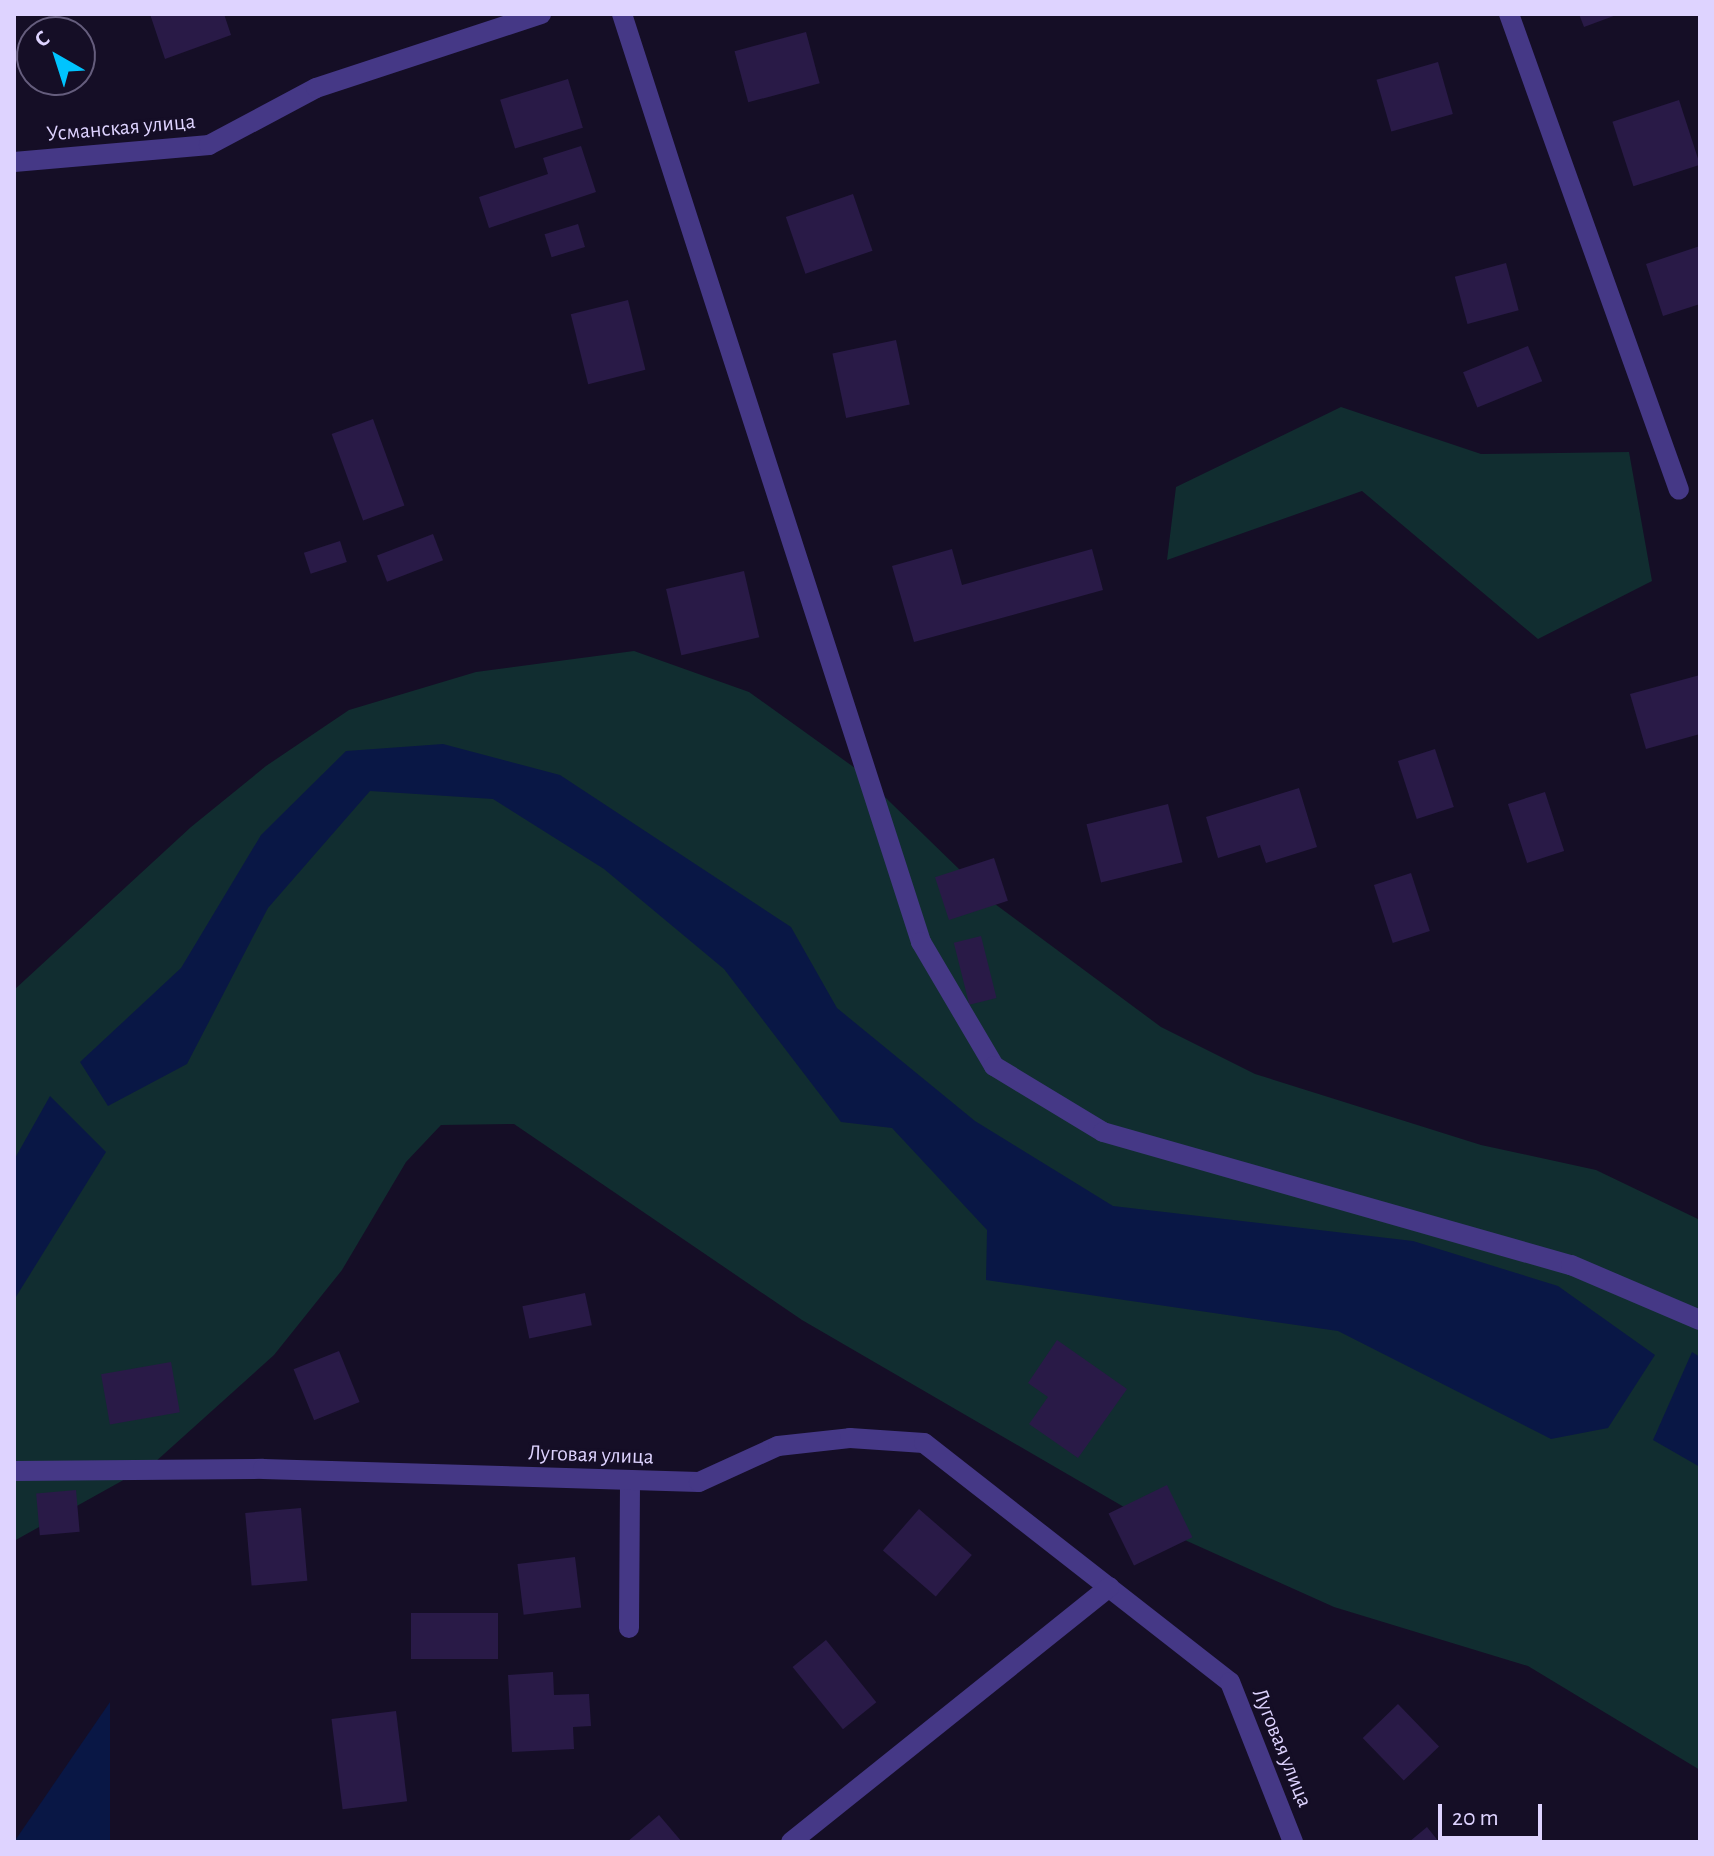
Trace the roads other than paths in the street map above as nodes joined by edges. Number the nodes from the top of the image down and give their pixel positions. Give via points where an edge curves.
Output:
1 (541, 14) edge
2 (622, 14) edge
3 (1509, 14) edge
4 (14, 162) edge
5 (1679, 490) dead end
6 (1700, 1320) edge
7 (14, 1471) edge
8 (630, 1480) junction
9 (1109, 1587) junction
10 (629, 1628) dead end
11 (791, 1842) edge
12 (1293, 1842) edge

1 - 4 street, Усманская улица via 316,88 209,145
2 - 6 street via 921,942 994,1066 1103,1132 1571,1265
3 - 5 street
7 - 8 street, Луговая улица via 263,1469
8 - 9 street, Луговая улица via 699,1482 792,1445 850,1438 924,1443
8 - 10 street
9 - 11 street
9 - 12 street, Луговая улица via 1230,1682

